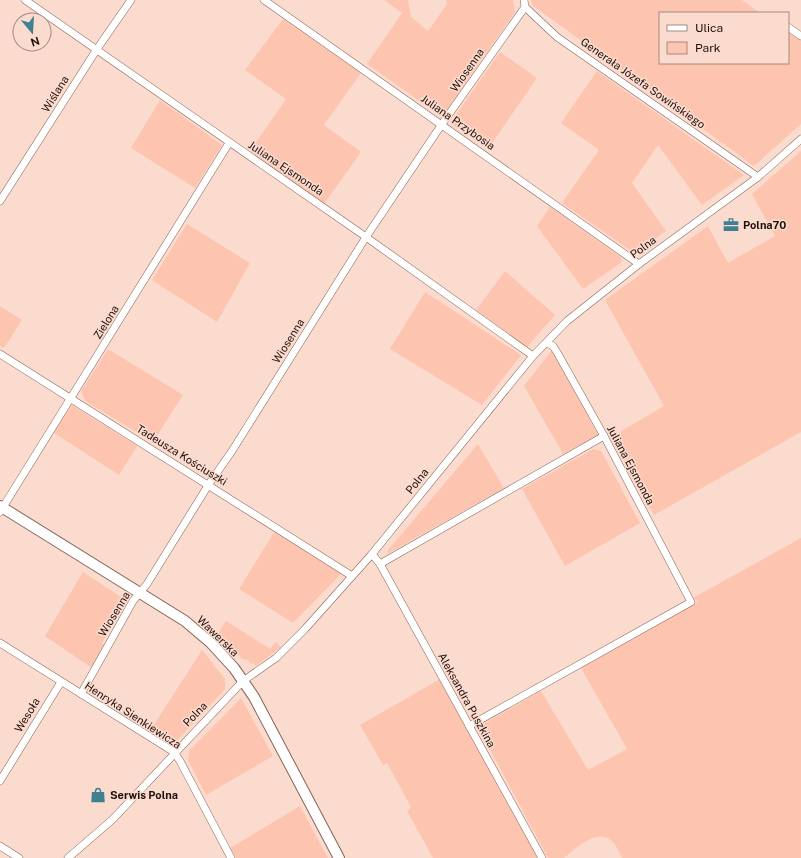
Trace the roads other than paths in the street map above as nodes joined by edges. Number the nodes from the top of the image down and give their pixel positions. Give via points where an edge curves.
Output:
1 (24, 0) edge
2 (131, 0) edge
3 (264, 0) edge
4 (524, 4) edge
5 (789, 28) edge
6 (801, 36) edge
7 (97, 49) junction
8 (442, 124) junction
9 (801, 139) edge
10 (229, 143) junction
11 (758, 177) junction
12 (0, 201) edge
13 (366, 236) junction
14 (639, 264) junction
15 (547, 343) junction
16 (0, 354) edge
17 (533, 356) junction
18 (72, 398) junction
19 (604, 436) junction
20 (209, 484) junction
21 (1, 508) edge
22 (372, 554) junction
23 (380, 564) junction
24 (352, 576) junction
25 (140, 594) junction
26 (0, 643) edge
27 (243, 680) junction
28 (61, 682) junction
29 (81, 694) junction
30 (469, 726) junction
31 (174, 752) junction
32 (0, 781) edge
33 (0, 846) edge
34 (19, 858) edge
35 (68, 858) edge
36 (231, 858) edge
37 (339, 858) edge
38 (542, 858) edge

1 - 7 street, Juliana Ejsmonda
2 - 7 street, Wiślana
3 - 8 street, Juliana Przybosia
4 - 8 street, Wiosenna
4 - 11 street, Generała Józefa Sowińskiego via 557,37
5 - 6 street
7 - 10 street, Juliana Ejsmonda
7 - 12 street, Wiślana
8 - 13 street, Wiosenna
8 - 14 street, Juliana Przybosia
9 - 11 street, Polna
10 - 13 street, Juliana Ejsmonda
10 - 18 street, Zielona
11 - 14 street, Polna
13 - 17 street, Juliana Ejsmonda
13 - 20 street, Wiosenna
14 - 15 street, Polna via 567,321
15 - 17 street, Polna
15 - 19 street, Juliana Ejsmonda via 553,346 558,354
16 - 18 street, Tadeusza Kościuszki
17 - 22 street, Polna
18 - 20 street, Tadeusza Kościuszki
18 - 21 street, Zielona
19 - 23 street
19 - 30 street, Juliana Ejsmonda via 691,602
20 - 24 street, Tadeusza Kościuszki
20 - 25 street, Wiosenna
21 - 25 street, Wawerska
22 - 23 street, Aleksandra Puszkina
22 - 24 street, Polna
23 - 30 street, Aleksandra Puszkina
24 - 27 street, Polna via 276,658
25 - 27 street, Wawerska via 185,621 206,639
25 - 29 street, Wiosenna via 133,601
26 - 28 street, Henryka Sienkiewicza
27 - 31 street, Polna
27 - 37 street, Wawerska
28 - 29 street, Henryka Sienkiewicza
28 - 32 street, Wesoła
29 - 31 street, Henryka Sienkiewicza
30 - 38 street, Aleksandra Puszkina
31 - 35 street, Polna via 113,818
31 - 36 street, Henryka Sienkiewicza
33 - 34 street

